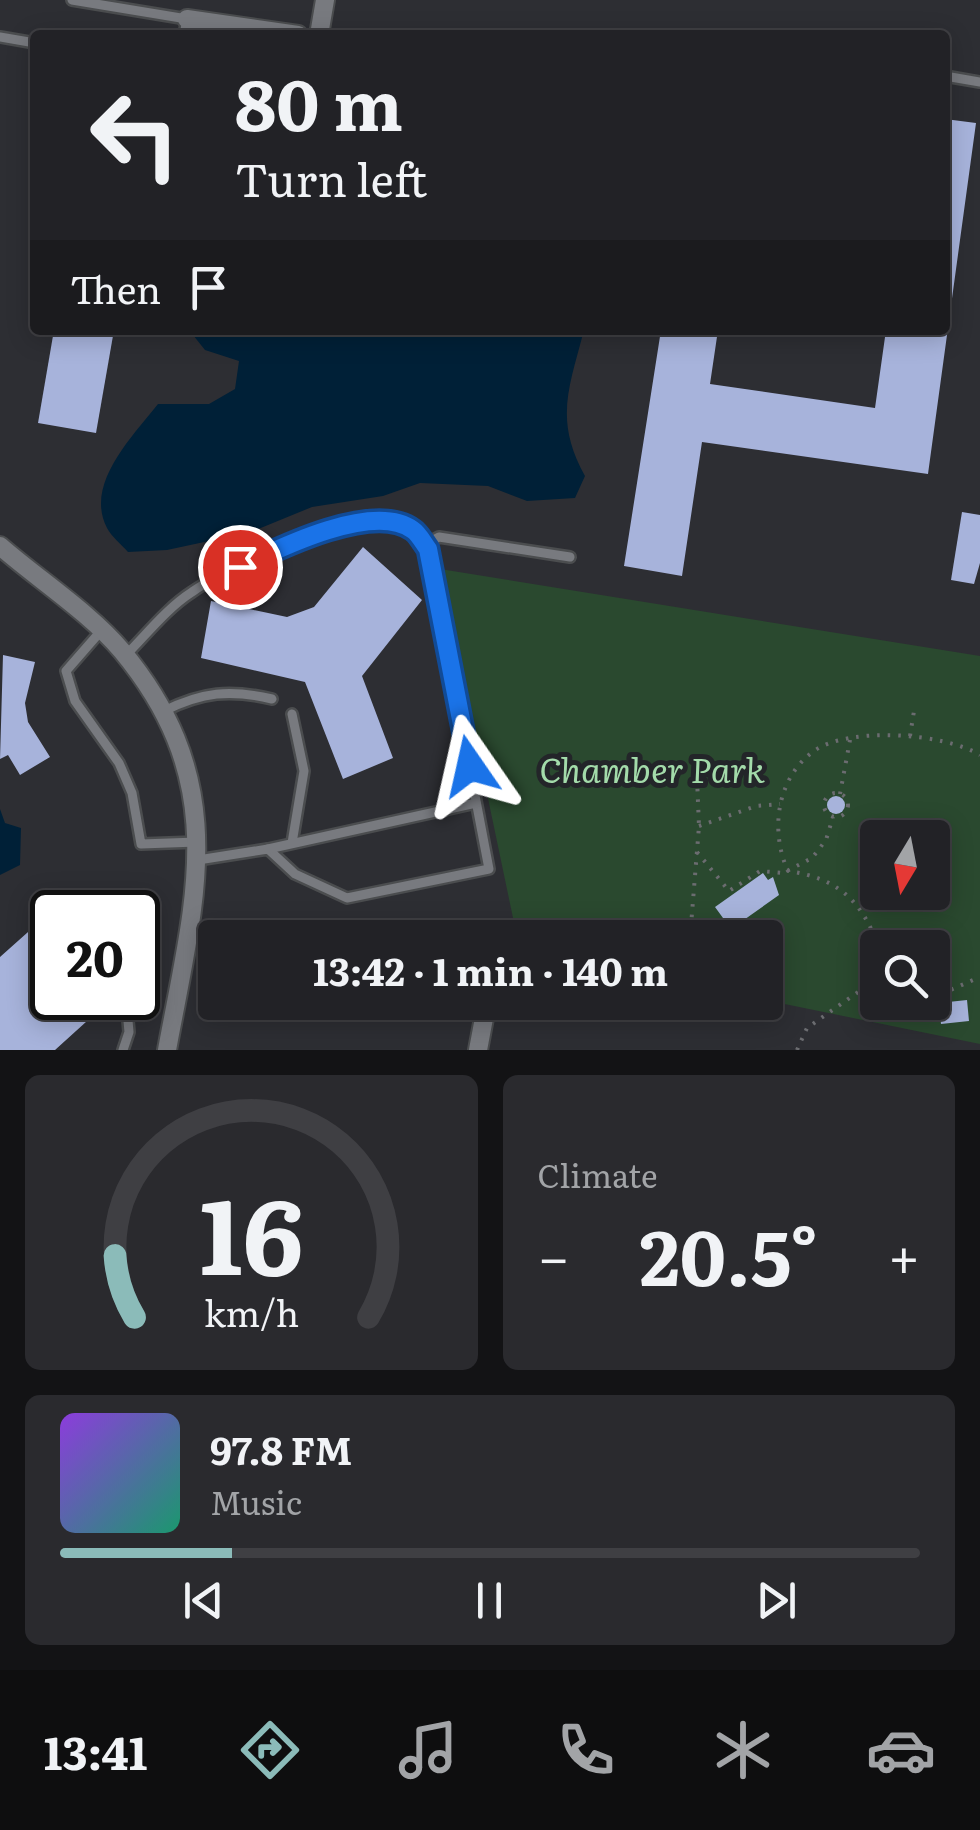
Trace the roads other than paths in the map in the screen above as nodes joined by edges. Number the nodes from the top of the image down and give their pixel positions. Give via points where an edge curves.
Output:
1 (72, 0) edge
2 (325, 0) edge
3 (186, 27) edge
4 (228, 30) edge
5 (320, 30) edge
6 (0, 38) edge
7 (30, 41) edge
8 (950, 77) edge
9 (980, 82) edge
10 (424, 544) junction
11 (0, 546) edge
12 (570, 557) dead end
13 (100, 632) junction
14 (126, 656) junction
15 (272, 699) dead end
16 (164, 711) junction
17 (292, 714) dead end
18 (476, 803) junction
19 (292, 843) junction
20 (268, 849) junction
21 (199, 851) junction
22 (128, 1020) edge
23 (484, 1020) edge
24 (123, 1050) edge
25 (167, 1050) edge
26 (478, 1050) edge

1 - 3 lane
2 - 5 street
3 - 4 street
6 - 7 lane
8 - 9 lane
10 - 12 lane via 439,537
10 - 14 lane via 414,530 362,520 264,555 191,592
10 - 18 lane
11 - 13 street
13 - 14 street
13 - 21 lane via 66,671 75,701 119,763 141,844
14 - 16 street
15 - 16 lane via 198,694
16 - 21 street via 189,770
17 - 19 lane via 304,771
18 - 19 lane
18 - 20 lane via 489,869 347,898 295,874
19 - 20 lane
20 - 21 lane
21 - 25 street
22 - 24 lane
23 - 26 street

